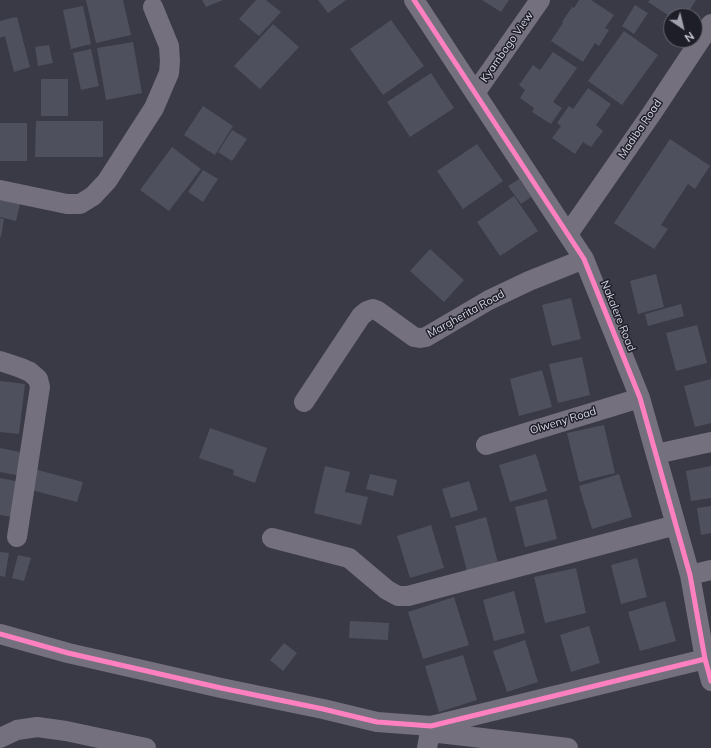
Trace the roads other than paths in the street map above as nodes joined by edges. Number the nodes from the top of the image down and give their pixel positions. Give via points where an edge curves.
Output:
1 (414, 0) edge
2 (540, 0) edge
3 (153, 7) dead end
4 (711, 24) edge
5 (475, 93) junction
6 (0, 190) edge
7 (568, 234) junction
8 (584, 259) junction
9 (0, 361) edge
10 (640, 398) junction
11 (304, 402) dead end
12 (711, 442) edge
13 (486, 445) dead end
14 (656, 454) junction
15 (676, 525) junction
16 (18, 537) dead end
17 (272, 538) dead end
18 (711, 570) edge
19 (690, 575) junction
20 (0, 634) edge
21 (706, 659) junction
22 (711, 681) edge
23 (429, 735) edge
24 (0, 738) edge
25 (146, 748) edge
26 (568, 748) edge

1 - 5 street, Nakalere Road
2 - 5 street, Kyambogo View
3 - 6 street via 169,46 169,73 154,108 107,181 93,196 80,204 67,204
4 - 7 street, Madiba Road
5 - 7 street, Nakalere Road
7 - 8 street, Nakalere Road
8 - 10 street, Nakalere Road
8 - 11 street, Margherita Road via 529,280 426,337 414,337 378,311 367,311 361,316
9 - 16 street via 30,372 38,379 40,387
10 - 13 street, Olweny Road
10 - 14 street, Nakalere Road
12 - 14 street
14 - 15 street, Nakalere Road
15 - 17 street via 408,596 398,596 387,590 349,558
15 - 19 street, Nakalere Road
18 - 19 street
19 - 21 street, Nakalere Road
20 - 23 street via 76,654
21 - 22 street, Nakalere Road
21 - 23 street
23 - 26 street
24 - 25 street via 17,730 37,727

